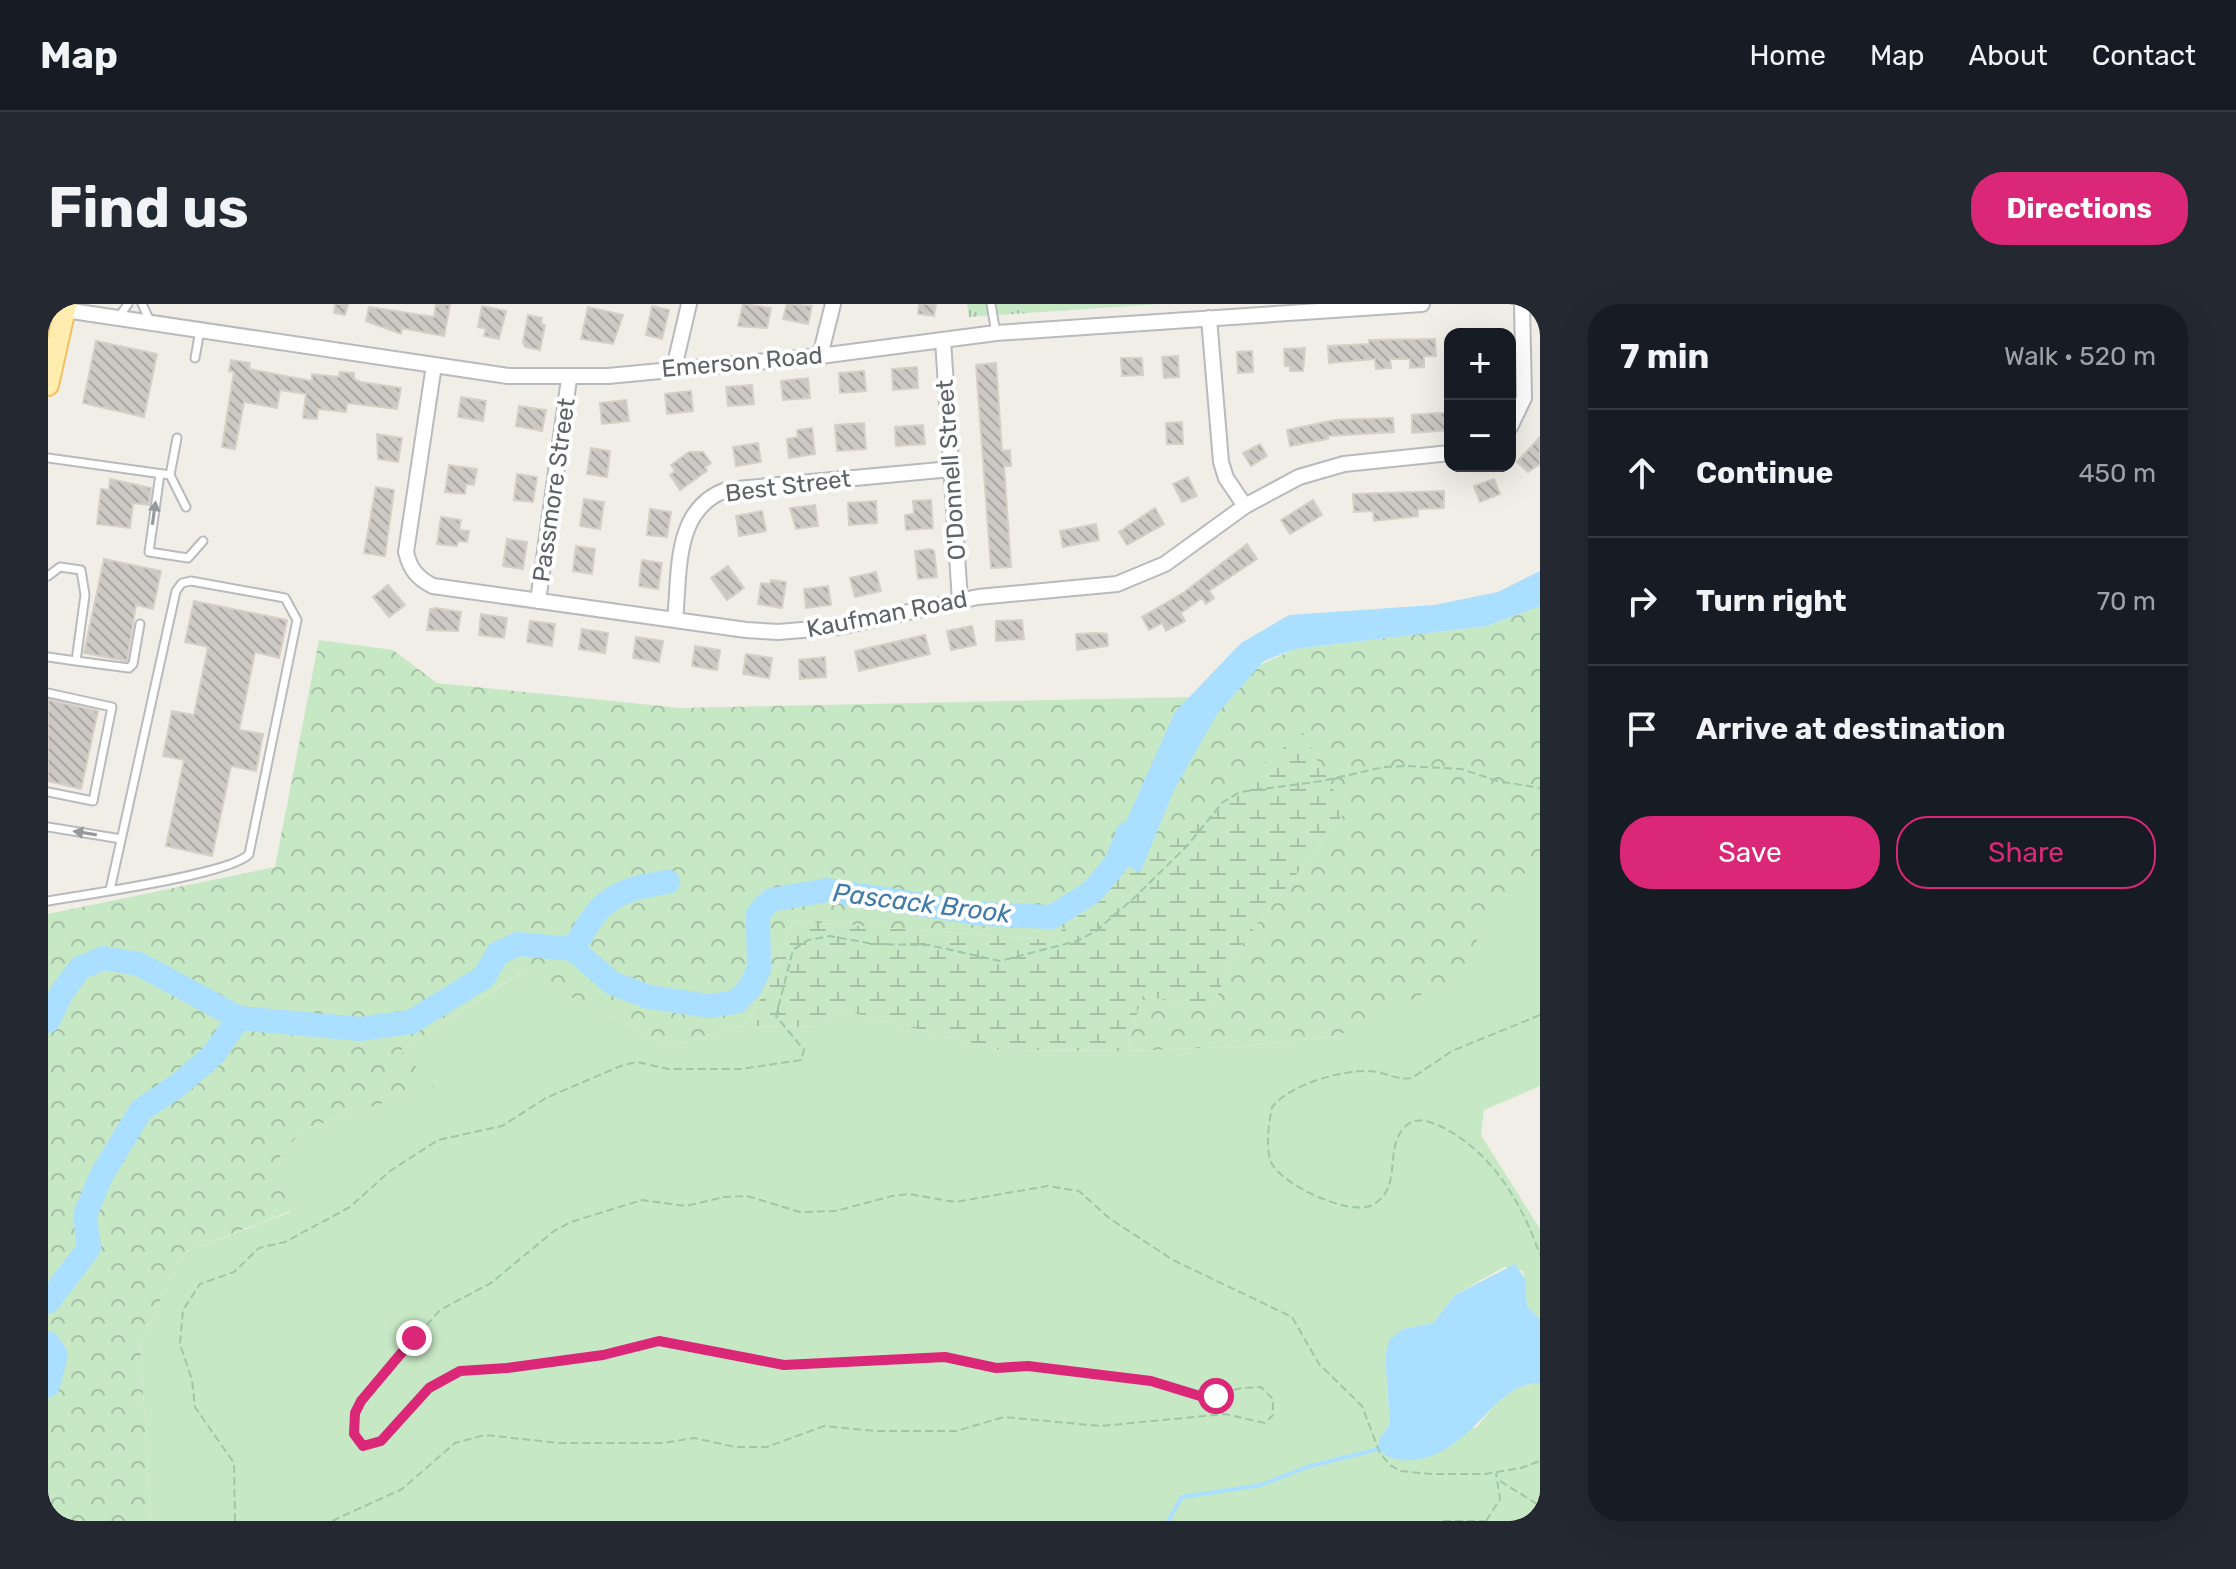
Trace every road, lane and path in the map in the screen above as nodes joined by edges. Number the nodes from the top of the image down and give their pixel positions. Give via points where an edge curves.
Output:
1 (128, 304) edge
2 (142, 304) edge
3 (689, 304) edge
4 (833, 304) edge
5 (991, 304) edge
6 (1422, 304) edge
7 (1522, 304) edge
8 (66, 307) edge
9 (118, 318) junction
10 (1209, 318) junction
11 (151, 323) junction
12 (200, 330) junction
13 (996, 333) junction
14 (943, 340) junction
15 (820, 356) junction
16 (195, 358) dead end
17 (434, 365) junction
18 (674, 368) junction
19 (569, 379) junction
20 (48, 385) edge
21 (1516, 415) edge
22 (177, 438) dead end
23 (1444, 454) edge
24 (48, 458) edge
25 (951, 469) junction
26 (160, 474) junction
27 (170, 475) junction
28 (1245, 506) junction
29 (186, 507) dead end
30 (203, 541) dead end
31 (48, 576) edge
32 (538, 601) junction
33 (960, 601) junction
34 (675, 620) junction
35 (140, 624) dead end
36 (48, 657) edge
37 (76, 661) junction
38 (48, 693) edge
39 (1540, 788) edge
40 (48, 792) edge
41 (48, 827) edge
42 (121, 839) junction
43 (110, 890) junction
44 (48, 901) edge
45 (1540, 1015) edge
46 (1540, 1255) edge
47 (1540, 1461) edge
48 (1496, 1472) junction
49 (1499, 1480) junction
50 (1540, 1506) edge
51 (235, 1521) edge
52 (332, 1521) edge
53 (1443, 1521) edge
54 (1486, 1521) edge

1 - 9 lane
2 - 11 lane
3 - 18 street
4 - 15 street
5 - 13 lane
6 - 10 street, Emerson Road
7 - 21 street via 1524,398
8 - 9 street, Emerson Road
8 - 20 main road
9 - 11 street, Emerson Road
10 - 13 street, Emerson Road
10 - 28 street via 1221,462
11 - 12 street, Emerson Road
12 - 16 lane
12 - 17 street, Emerson Road
13 - 14 street, Emerson Road
14 - 15 street, Emerson Road
14 - 25 street, O'Donnell Street
15 - 18 street, Emerson Road
17 - 19 street, Emerson Road
17 - 32 street, Kaufman Road via 408,562 433,586
18 - 19 street, Emerson Road
19 - 32 street, Passmore Street
22 - 27 lane
23 - 28 street, Kaufman Road via 1321,470
24 - 26 lane
25 - 33 street, O'Donnell Street
25 - 34 street, Best Street via 714,494 694,510 685,532
26 - 27 lane
30 -> 26 lane via 188,558 149,552
27 - 29 lane
28 - 33 street, Kaufman Road via 1140,576 1093,588
31 - 37 lane via 60,567 81,570 84,577
32 - 34 street, Kaufman Road
33 - 34 street, Kaufman Road via 809,631 746,630
35 - 37 lane via 129,668
36 - 37 lane
38 - 40 lane via 112,707 93,801
39 - 51 path via 1461,769 1407,766 1240,792 1231,795 1176,857 1086,938 1000,961 929,945 818,937 793,950 776,1012 804,1050 801,1060 741,1069 680,1070 631,1063 546,1098 502,1126 438,1140 390,1171 350,1207 285,1242 259,1248 239,1269 200,1284 190,1297 180,1321 180,1344 195,1407 234,1463
42 -> 41 lane
42 - 43 lane
42 - 43 lane via 176,591 191,581 285,598 297,620 249,854 222,868
43 - 44 lane
45 - 46 path via 1452,1051 1412,1078 1366,1071 1303,1087 1272,1107 1268,1149 1273,1167 1286,1178 1333,1203 1362,1209 1389,1189 1403,1129 1412,1122 1429,1121 1483,1155 1529,1224
47 - 48 path
48 - 49 path
48 - 52 path via 1431,1474 1390,1465 1362,1406 1319,1364 1292,1317 1173,1260 1070,1187 1029,1187 955,1202 909,1194 813,1212 737,1196 686,1206 634,1201 554,1231 491,1283 454,1300 430,1320 361,1401 353,1425 355,1440 363,1446 381,1441 429,1388 460,1371 603,1355 659,1341 784,1365 945,1357 996,1368 1028,1366 1151,1381 1209,1397 1261,1387 1273,1399 1273,1415 1265,1423 1225,1414 1101,1426 1004,1417 956,1431 824,1426 767,1447 694,1438 559,1443 485,1435 455,1443 402,1489
49 - 50 path
49 - 54 path via 1500,1499
53 - 54 path

